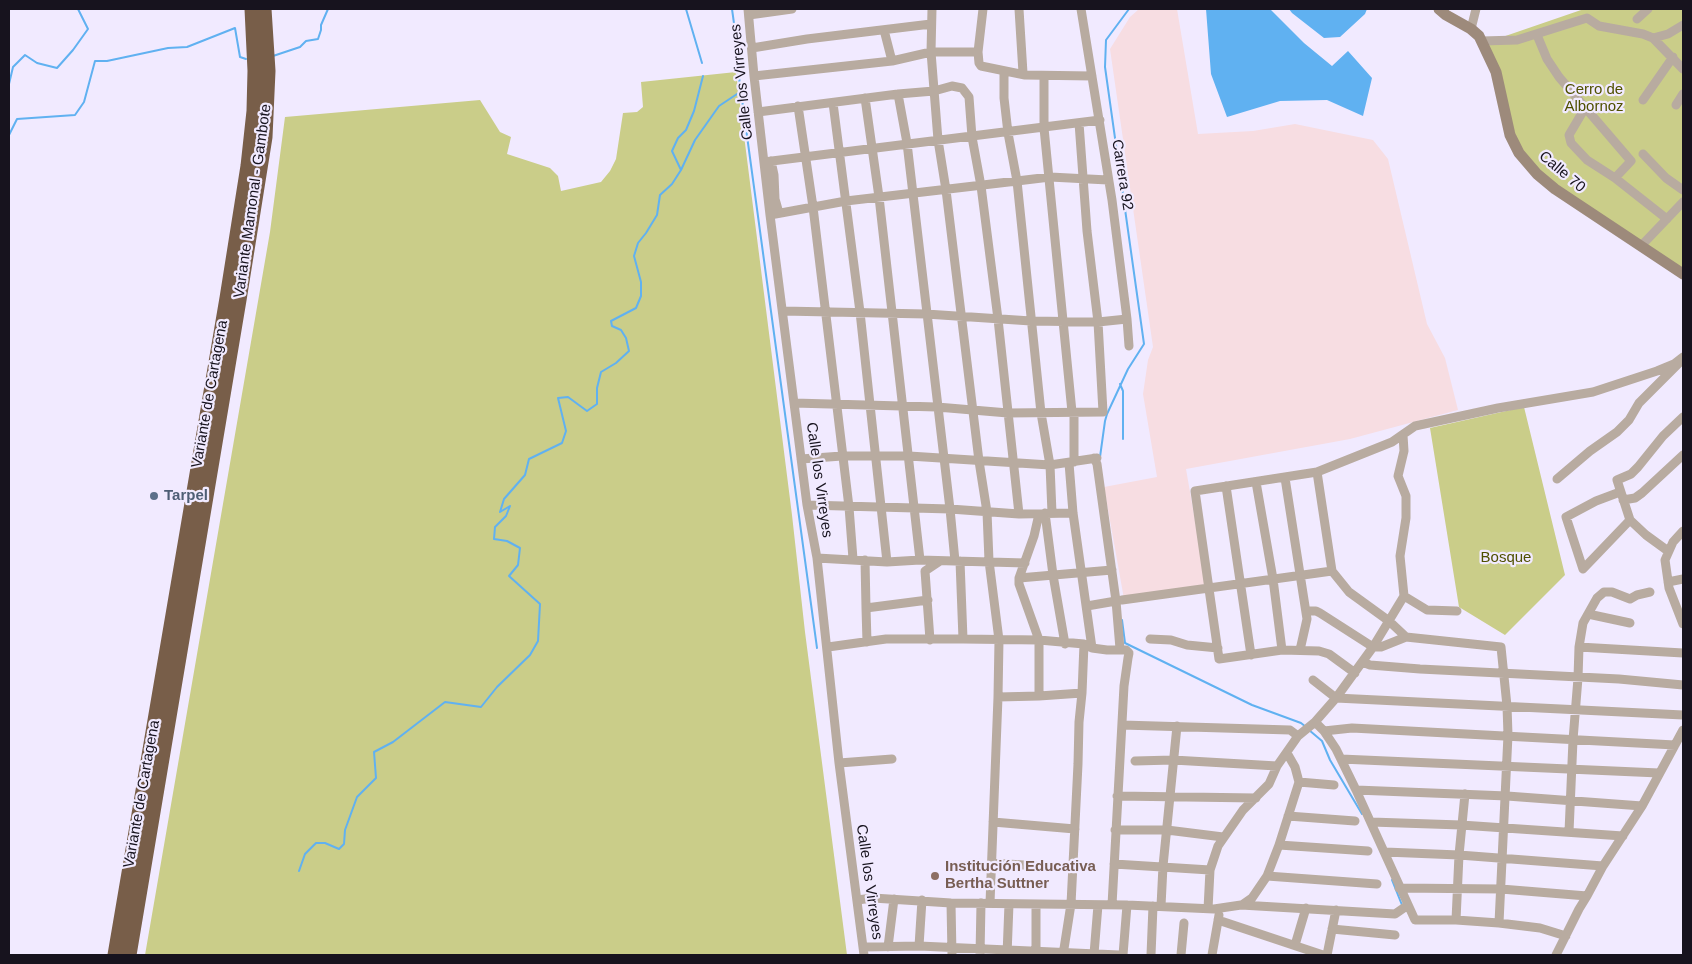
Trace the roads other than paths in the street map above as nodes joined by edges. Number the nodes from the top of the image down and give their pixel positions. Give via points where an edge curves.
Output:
1 (252, 9) edge
2 (264, 9) edge
3 (792, 9) edge
4 (932, 9) edge
5 (983, 9) edge
6 (1019, 9) edge
7 (1081, 9) edge
8 (1439, 9) edge
9 (1476, 9) edge
10 (1648, 9) edge
11 (749, 12) edge
12 (1637, 20) dead end
13 (931, 24) junction
14 (1683, 25) edge
15 (1471, 29) junction
16 (884, 30) junction
17 (1537, 35) junction
18 (1653, 38) junction
19 (1482, 41) junction
20 (752, 48) junction
21 (931, 52) junction
22 (978, 52) junction
23 (1673, 57) junction
24 (892, 61) junction
25 (1683, 68) edge
26 (1004, 71) junction
27 (1023, 73) junction
28 (754, 76) junction
29 (1044, 76) junction
30 (1092, 76) junction
31 (934, 91) junction
32 (898, 94) junction
33 (1683, 94) edge
34 (865, 98) junction
35 (1642, 100) dead end
36 (833, 103) junction
37 (1676, 105) dead end
38 (798, 106) junction
39 (1585, 108) junction
40 (758, 112) junction
41 (1100, 120) junction
42 (1078, 123) junction
43 (1044, 128) junction
44 (1008, 133) junction
45 (972, 136) junction
46 (938, 140) junction
47 (906, 143) junction
48 (872, 147) junction
49 (840, 152) junction
50 (1643, 154) dead end
51 (806, 157) junction
52 (768, 161) junction
53 (1050, 177) junction
54 (1083, 178) junction
55 (1614, 178) junction
56 (1108, 180) junction
57 (1017, 181) junction
58 (981, 186) junction
59 (946, 190) junction
60 (1683, 190) edge
61 (912, 193) junction
62 (879, 197) junction
63 (846, 201) junction
64 (1683, 202) edge
65 (813, 207) junction
66 (775, 214) junction
67 (1667, 219) junction
68 (1641, 246) junction
69 (1683, 274) edge
70 (783, 311) junction
71 (825, 312) junction
72 (860, 312) junction
73 (892, 313) junction
74 (926, 314) junction
75 (962, 316) junction
76 (998, 319) junction
77 (1127, 319) junction
78 (1031, 321) junction
79 (1062, 321) junction
80 (1098, 322) junction
81 (1128, 346) dead end
82 (1683, 358) edge
83 (794, 403) junction
84 (836, 404) junction
85 (870, 405) junction
86 (903, 406) junction
87 (937, 407) junction
88 (973, 411) junction
89 (1073, 412) junction
90 (1008, 413) junction
91 (1041, 413) junction
92 (1683, 417) edge
93 (1403, 435) junction
94 (1683, 454) edge
95 (842, 456) junction
96 (875, 456) junction
97 (909, 456) junction
98 (944, 457) junction
99 (801, 459) junction
100 (979, 461) junction
101 (1072, 462) junction
102 (1014, 463) junction
103 (1050, 465) junction
104 (1317, 472) junction
105 (1285, 478) junction
106 (1557, 478) dead end
107 (1256, 482) junction
108 (1226, 486) junction
109 (1622, 496) junction
110 (807, 505) junction
111 (849, 507) junction
112 (882, 507) junction
113 (915, 508) junction
114 (950, 509) junction
115 (987, 512) junction
116 (1045, 513) junction
117 (1074, 513) junction
118 (1019, 514) junction
119 (1630, 520) junction
120 (1683, 531) edge
121 (1668, 551) junction
122 (817, 558) junction
123 (853, 559) junction
124 (865, 560) junction
125 (922, 560) junction
126 (940, 561) junction
127 (957, 561) junction
128 (990, 561) junction
129 (887, 562) junction
130 (1025, 563) junction
131 (1112, 570) junction
132 (925, 571) junction
133 (1332, 571) junction
134 (1081, 574) junction
135 (1054, 575) junction
136 (1300, 575) junction
137 (1019, 578) junction
138 (1273, 579) junction
139 (1683, 579) edge
140 (1668, 582) junction
141 (1242, 583) junction
142 (1208, 588) junction
143 (1650, 592) dead end
144 (1404, 596) junction
145 (928, 600) junction
146 (1119, 600) junction
147 (1087, 606) junction
148 (866, 608) junction
149 (1306, 610) junction
150 (1457, 611) dead end
151 (1588, 614) junction
152 (1389, 621) junction
153 (1630, 623) dead end
154 (1683, 624) edge
155 (1406, 637) junction
156 (963, 639) junction
157 (1150, 639) dead end
158 (930, 640) junction
159 (999, 640) junction
160 (1039, 640) junction
161 (867, 642) junction
162 (1065, 644) junction
163 (1088, 646) junction
164 (828, 647) junction
165 (1373, 647) junction
166 (1579, 647) junction
167 (1218, 648) junction
168 (1120, 649) junction
169 (1282, 650) junction
170 (1300, 650) junction
171 (1683, 653) edge
172 (1251, 655) junction
173 (1362, 662) junction
174 (1355, 672) junction
175 (1504, 675) junction
176 (1578, 678) junction
177 (1313, 680) dead end
178 (1683, 685) edge
179 (1082, 693) junction
180 (1039, 696) junction
181 (998, 697) junction
182 (1336, 698) junction
183 (1507, 706) junction
184 (1576, 709) junction
185 (1683, 715) edge
186 (1122, 725) junction
187 (1177, 726) junction
188 (1307, 728) junction
189 (1683, 730) edge
190 (1324, 731) junction
191 (1508, 735) junction
192 (1573, 740) junction
193 (1675, 745) junction
194 (1287, 753) junction
195 (892, 759) dead end
196 (1341, 759) junction
197 (1174, 760) junction
198 (1135, 761) dead end
199 (839, 764) junction
200 (1277, 766) junction
201 (1507, 766) junction
202 (1571, 770) junction
203 (1659, 774) junction
204 (1299, 782) junction
205 (1334, 785) dead end
206 (1356, 790) junction
207 (1465, 794) junction
208 (1117, 796) junction
209 (1507, 796) junction
210 (1170, 797) junction
211 (1256, 798) junction
212 (1570, 800) junction
213 (1642, 806) junction
214 (1288, 816) junction
215 (1355, 821) dead end
216 (993, 822) junction
217 (1370, 822) junction
218 (1461, 825) junction
219 (1505, 828) junction
220 (1075, 829) junction
221 (1115, 830) junction
222 (1167, 830) junction
223 (1569, 832) junction
224 (1623, 836) junction
225 (1223, 837) junction
226 (1279, 845) junction
227 (1368, 851) dead end
228 (1385, 852) junction
229 (1459, 855) junction
230 (1502, 859) junction
231 (991, 863) junction
232 (1114, 864) junction
233 (1164, 866) junction
234 (1603, 866) junction
235 (1072, 868) junction
236 (1210, 870) junction
237 (1267, 876) junction
238 (1377, 884) dead end
239 (1458, 887) junction
240 (1399, 888) junction
241 (1501, 889) junction
242 (1588, 896) junction
243 (894, 899) junction
244 (857, 900) junction
245 (922, 900) junction
246 (951, 902) junction
247 (986, 903) junction
248 (1009, 904) junction
249 (1036, 904) junction
250 (1071, 904) junction
251 (1098, 905) junction
252 (1112, 905) junction
253 (1126, 905) junction
254 (1241, 905) junction
255 (1408, 905) junction
256 (1157, 906) junction
257 (1221, 908) junction
258 (1306, 908) junction
259 (1208, 909) junction
260 (1336, 910) junction
261 (1218, 920) junction
262 (1456, 920) junction
263 (1184, 923) dead end
264 (1500, 923) junction
265 (1332, 929) junction
266 (1395, 935) dead end
267 (1566, 936) junction
268 (1295, 945) junction
269 (894, 949) edge
270 (924, 949) edge
271 (864, 951) edge
272 (952, 952) edge
273 (980, 953) edge
274 (1007, 953) edge
275 (1305, 953) edge
276 (1036, 954) edge
277 (1063, 954) edge
278 (1090, 954) edge
279 (115, 955) edge
280 (129, 955) edge
281 (1114, 955) edge
282 (1119, 955) edge
283 (1123, 955) edge
284 (1150, 955) edge
285 (1181, 955) edge
286 (1212, 955) edge
287 (1325, 955) edge
288 (1556, 955) edge

1 - 279 highway, Variante de Cartagena via 254,111 248,166
2 - 280 highway, Variante Mamonal - Gambote via 268,71 265,137
3 - 11 street
4 - 13 street
5 - 22 street
6 - 27 street
7 - 30 street, Carrera 92
8 - 15 street, Calle 70
9 - 15 street
10 - 12 street
11 - 20 street, Calle los Virreyes
13 - 16 street
13 - 21 street
14 - 18 street
15 - 19 street, Calle 70
16 - 20 street
16 - 24 street
17 - 18 street via 1584,18 1599,26
17 - 19 street via 1516,40
17 - 39 street via 1553,68
18 - 23 street
19 - 68 street, Calle 70 via 1496,72 1510,135 1519,154 1555,189
20 - 28 street, Calle los Virreyes
21 - 22 street
21 - 24 street
21 - 31 street
22 - 26 street via 981,66
23 - 25 street
23 - 35 street
24 - 28 street
26 - 27 street
26 - 44 street
27 - 29 street
28 - 40 street, Calle los Virreyes
29 - 30 street
29 - 43 street
30 - 41 street, Carrera 92
31 - 32 street
31 - 45 street via 944,87 962,88 969,96
31 - 46 street
32 - 34 street
32 - 47 street
33 - 37 street
34 - 36 street
34 - 48 street
36 - 38 street
36 - 49 street
38 - 40 street
38 - 51 street
39 - 55 street via 1631,161
39 - 55 street via 1570,135 1571,143
40 - 52 street, Calle los Virreyes
41 - 42 street
41 - 56 street, Carrera 92
42 - 43 street
42 - 54 street
43 - 44 street
43 - 53 street
44 - 45 street
44 - 57 street
45 - 46 street
45 - 58 street
46 - 47 street
46 - 59 street
47 - 48 street
47 - 61 street
48 - 49 street
48 - 62 street
49 - 51 street
49 - 63 street
50 - 60 street
51 - 52 street
51 - 65 street
52 - 66 street, Calle los Virreyes
53 - 54 street
53 - 57 street
53 - 79 street
54 - 56 street
54 - 80 street
55 - 67 street
56 - 77 street, Carrera 92
57 - 58 street
57 - 78 street
58 - 59 street
58 - 76 street
59 - 61 street
59 - 75 street
61 - 62 street
61 - 74 street
62 - 63 street
62 - 73 street
63 - 65 street
63 - 72 street
64 - 67 street
65 - 66 street
65 - 71 street
66 - 70 street, Calle los Virreyes
67 - 68 street
68 - 69 street, Calle 70
70 - 71 street
70 - 83 street, Calle los Virreyes
71 - 72 street
71 - 84 street
72 - 73 street
72 - 85 street
73 - 74 street
73 - 86 street
74 - 75 street
74 - 87 street
75 - 76 street
75 - 88 street
76 - 78 street
76 - 90 street
77 - 80 street
77 - 81 street, Carrera 92
78 - 79 street
78 - 91 street
79 - 80 street
79 - 89 street
80 - 89 street via 1103,412
82 - 93 street via 1657,371 1593,392 1415,426
82 - 106 street via 1639,403 1617,432
83 - 84 street
83 - 99 street, Calle los Virreyes
84 - 85 street
84 - 95 street
85 - 86 street
85 - 96 street
86 - 87 street
86 - 97 street
87 - 88 street
87 - 98 street
88 - 90 street
88 - 100 street
89 - 91 street
89 - 101 street
90 - 91 street
90 - 102 street
91 - 103 street
92 - 109 street via 1631,474 1617,480
93 - 104 street
93 - 144 street via 1404,450 1398,476 1406,496 1400,556
94 - 109 street via 1635,498
95 - 96 street
95 - 99 street
95 - 111 street
96 - 97 street
96 - 112 street
97 - 98 street
97 - 113 street
98 - 100 street
98 - 114 street
99 - 110 street, Calle los Virreyes
100 - 102 street
100 - 115 street
101 - 103 street
101 - 117 street
101 - 131 street via 1096,458
102 - 103 street
102 - 118 street
103 - 116 street
104 - 105 street
104 - 133 street
105 - 107 street
105 - 136 street
107 - 108 street
107 - 138 street
108 - 141 street
108 - 142 street via 1195,491
109 - 119 street
109 - 119 street via 1596,502 1566,517 1583,569
110 - 111 street
110 - 122 street, Calle los Virreyes
111 - 112 street
111 - 123 street
112 - 113 street
112 - 129 street
113 - 114 street
113 - 125 street
114 - 115 street
114 - 127 street
115 - 118 street
115 - 128 street
116 - 117 street
116 - 118 street
116 - 130 street
116 - 135 street
117 - 134 street
119 - 121 street
120 - 121 street
121 - 140 street via 1665,560
122 - 123 street
122 - 164 street, Calle los Virreyes
123 - 124 street
124 - 129 street
124 - 148 street
125 - 126 street
125 - 129 street
125 - 132 street
126 - 127 street
126 - 132 street
127 - 128 street
127 - 156 street
128 - 130 street
128 - 159 street
130 - 137 street
131 - 134 street
131 - 146 street
132 - 145 street
133 - 136 street
133 - 152 street via 1349,592
134 - 135 street
134 - 147 street
135 - 137 street
135 - 162 street
136 - 138 street
136 - 149 street
137 - 160 street via 1020,590
138 - 141 street
138 - 169 street
139 - 140 street
140 - 154 street
141 - 142 street
141 - 172 street
142 - 146 street
142 - 167 street
143 - 151 street via 1630,599 1604,592
144 - 150 street via 1426,610
144 - 152 street
145 - 148 street
145 - 158 street
146 - 147 street
146 - 168 street
147 - 163 street
148 - 161 street
149 - 165 street via 1316,611
149 - 170 street
151 - 153 street
151 - 166 street
152 - 155 street
152 - 165 street
155 - 165 street
155 - 175 street via 1501,647
156 - 158 street
156 - 159 street
157 - 167 street
158 - 161 street
159 - 160 street
159 - 181 street
160 - 162 street
160 - 180 street
161 - 164 street
162 - 163 street
163 - 168 street
163 - 179 street
164 - 199 street, Calle los Virreyes
165 - 173 street
166 - 171 street
166 - 176 street
167 - 172 street via 1219,659
168 - 186 street via 1129,653
169 - 170 street
169 - 172 street
170 - 174 street via 1329,654
173 - 174 street
173 - 175 street
174 - 182 street
175 - 176 street
175 - 183 street
176 - 178 street
176 - 184 street
177 - 182 street
179 - 180 street
179 - 220 street via 1078,722
180 - 181 street
181 - 216 street
182 - 183 street
182 - 188 street
183 - 184 street
183 - 191 street
184 - 185 street
184 - 192 street
186 - 187 street
186 - 208 street
187 - 188 street
187 - 197 street
188 - 190 street
188 - 194 street
189 - 193 street
190 - 191 street via 1352,728
190 - 196 street
191 - 192 street
191 - 201 street
192 - 193 street
192 - 202 street
193 - 203 street
194 - 200 street
194 - 204 street via 1296,767
195 - 199 street
196 - 201 street
196 - 206 street
197 - 198 street
197 - 200 street
197 - 210 street
199 - 244 street, Calle los Virreyes
200 - 211 street via 1269,784
201 - 202 street
201 - 209 street
202 - 203 street
202 - 212 street
203 - 213 street
204 - 205 street
204 - 214 street
206 - 207 street
206 - 217 street
207 - 209 street
207 - 218 street
208 - 210 street
208 - 221 street
209 - 212 street
209 - 219 street
210 - 211 street
210 - 222 street
211 - 225 street
212 - 213 street
212 - 223 street
213 - 224 street
214 - 215 street
214 - 226 street
216 - 220 street
216 - 231 street
217 - 218 street
217 - 228 street
218 - 219 street
218 - 229 street
219 - 223 street
219 - 230 street
220 - 235 street
221 - 222 street
221 - 232 street
222 - 225 street
222 - 233 street
223 - 224 street
224 - 234 street
225 - 236 street
226 - 227 street
226 - 237 street
228 - 229 street
228 - 240 street
229 - 230 street
229 - 239 street
230 - 234 street
230 - 241 street
231 - 235 street
231 - 247 street
232 - 233 street
232 - 252 street
233 - 236 street
233 - 256 street
234 - 242 street
235 - 250 street
236 - 259 street
237 - 238 street
237 - 254 street via 1252,898
239 - 240 street
239 - 241 street
239 - 262 street
240 - 255 street
241 - 242 street
241 - 264 street
242 - 267 street
243 - 244 street
243 - 245 street
243 - 269 street
244 - 271 street, Calle los Virreyes
245 - 246 street
245 - 270 street
246 - 247 street
246 - 272 street
247 - 248 street
247 - 273 street
248 - 249 street
248 - 274 street
249 - 250 street
249 - 276 street
250 - 251 street
250 - 277 street
251 - 252 street
251 - 278 street
252 - 253 street
253 - 256 street
253 - 283 street
254 - 257 street
254 - 258 street
255 - 260 street via 1395,914
255 - 262 street via 1414,920
256 - 259 street
256 - 284 street
257 - 259 street
257 - 261 street
258 - 260 street
258 - 268 street
260 - 265 street
261 - 268 street
261 - 286 street
262 - 264 street
263 - 285 street
264 - 267 street via 1540,928
265 - 266 street
265 - 287 street
267 - 288 street
268 - 275 street
269 - 270 street
269 - 271 street
270 - 272 street
272 - 273 street
273 - 274 street
274 - 276 street
275 - 287 street
276 - 277 street
277 - 278 street
278 - 281 street
281 - 282 street

